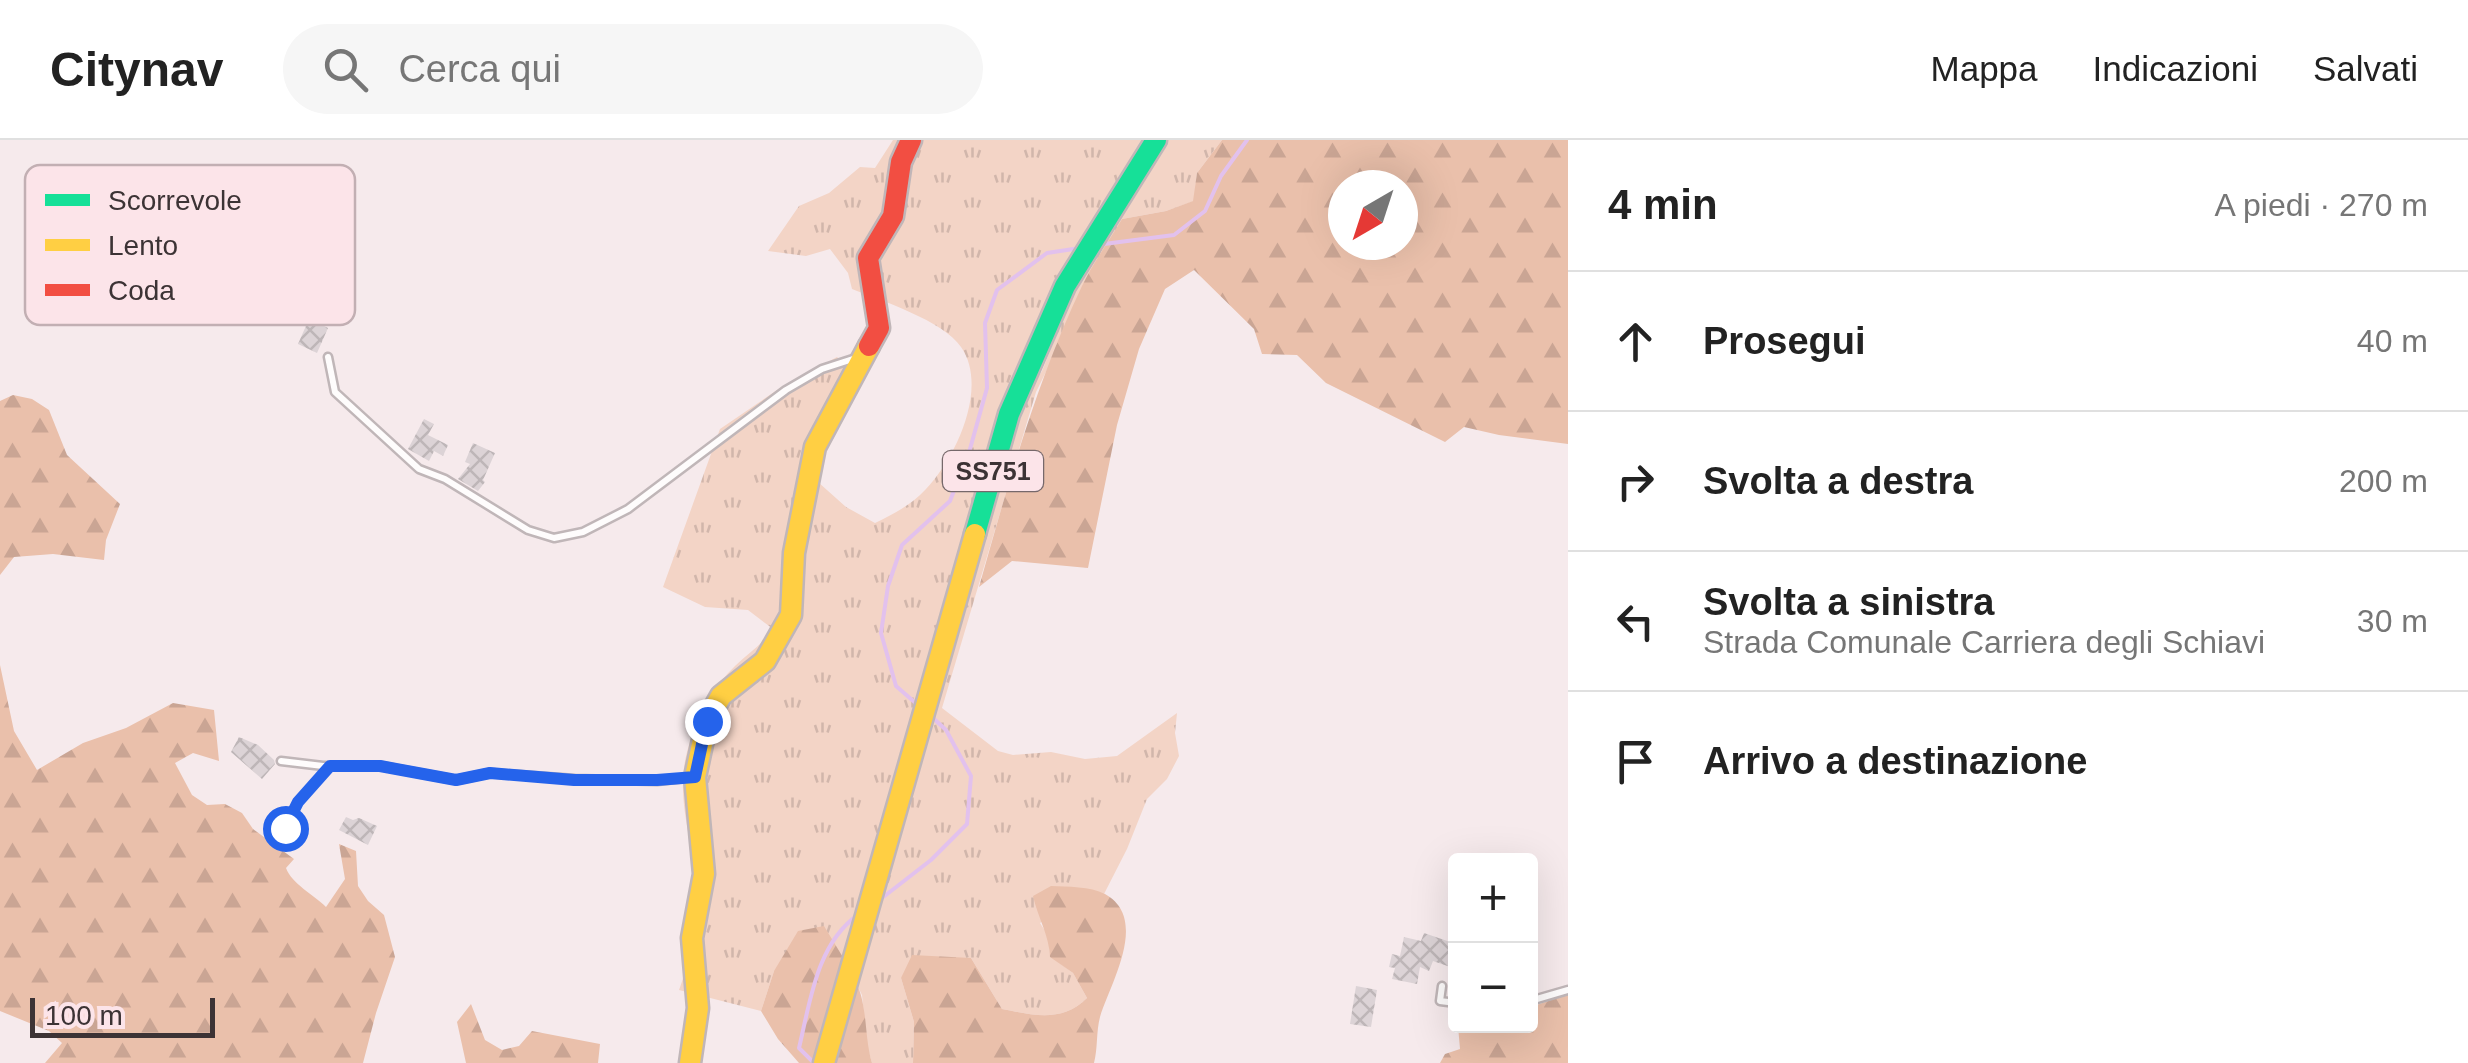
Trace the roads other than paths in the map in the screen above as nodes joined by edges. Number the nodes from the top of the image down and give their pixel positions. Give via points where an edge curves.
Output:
1 (911, 140) edge
2 (1156, 140) edge
3 (862, 356) junction
4 (328, 357) dead end
5 (281, 761) dead end
6 (695, 777) junction
7 (1442, 986) dead end
8 (1568, 990) edge
9 (1538, 999) edge
10 (1448, 1002) edge
11 (825, 1059) edge
12 (690, 1063) edge

1 - 3 street via 898,173 897,202 868,258 879,328
2 - 11 street, SS751 via 1081,259 1009,414
3 - 4 lane via 786,390 628,510 554,538 419,469 335,392
3 - 6 street via 815,446 794,553 791,615 765,661 721,696 707,721
5 - 6 lane via 380,766 456,780 490,773 574,780
6 - 12 street via 704,874 692,938 698,1008
7 - 10 lane via 1440,1002
8 - 9 lane

